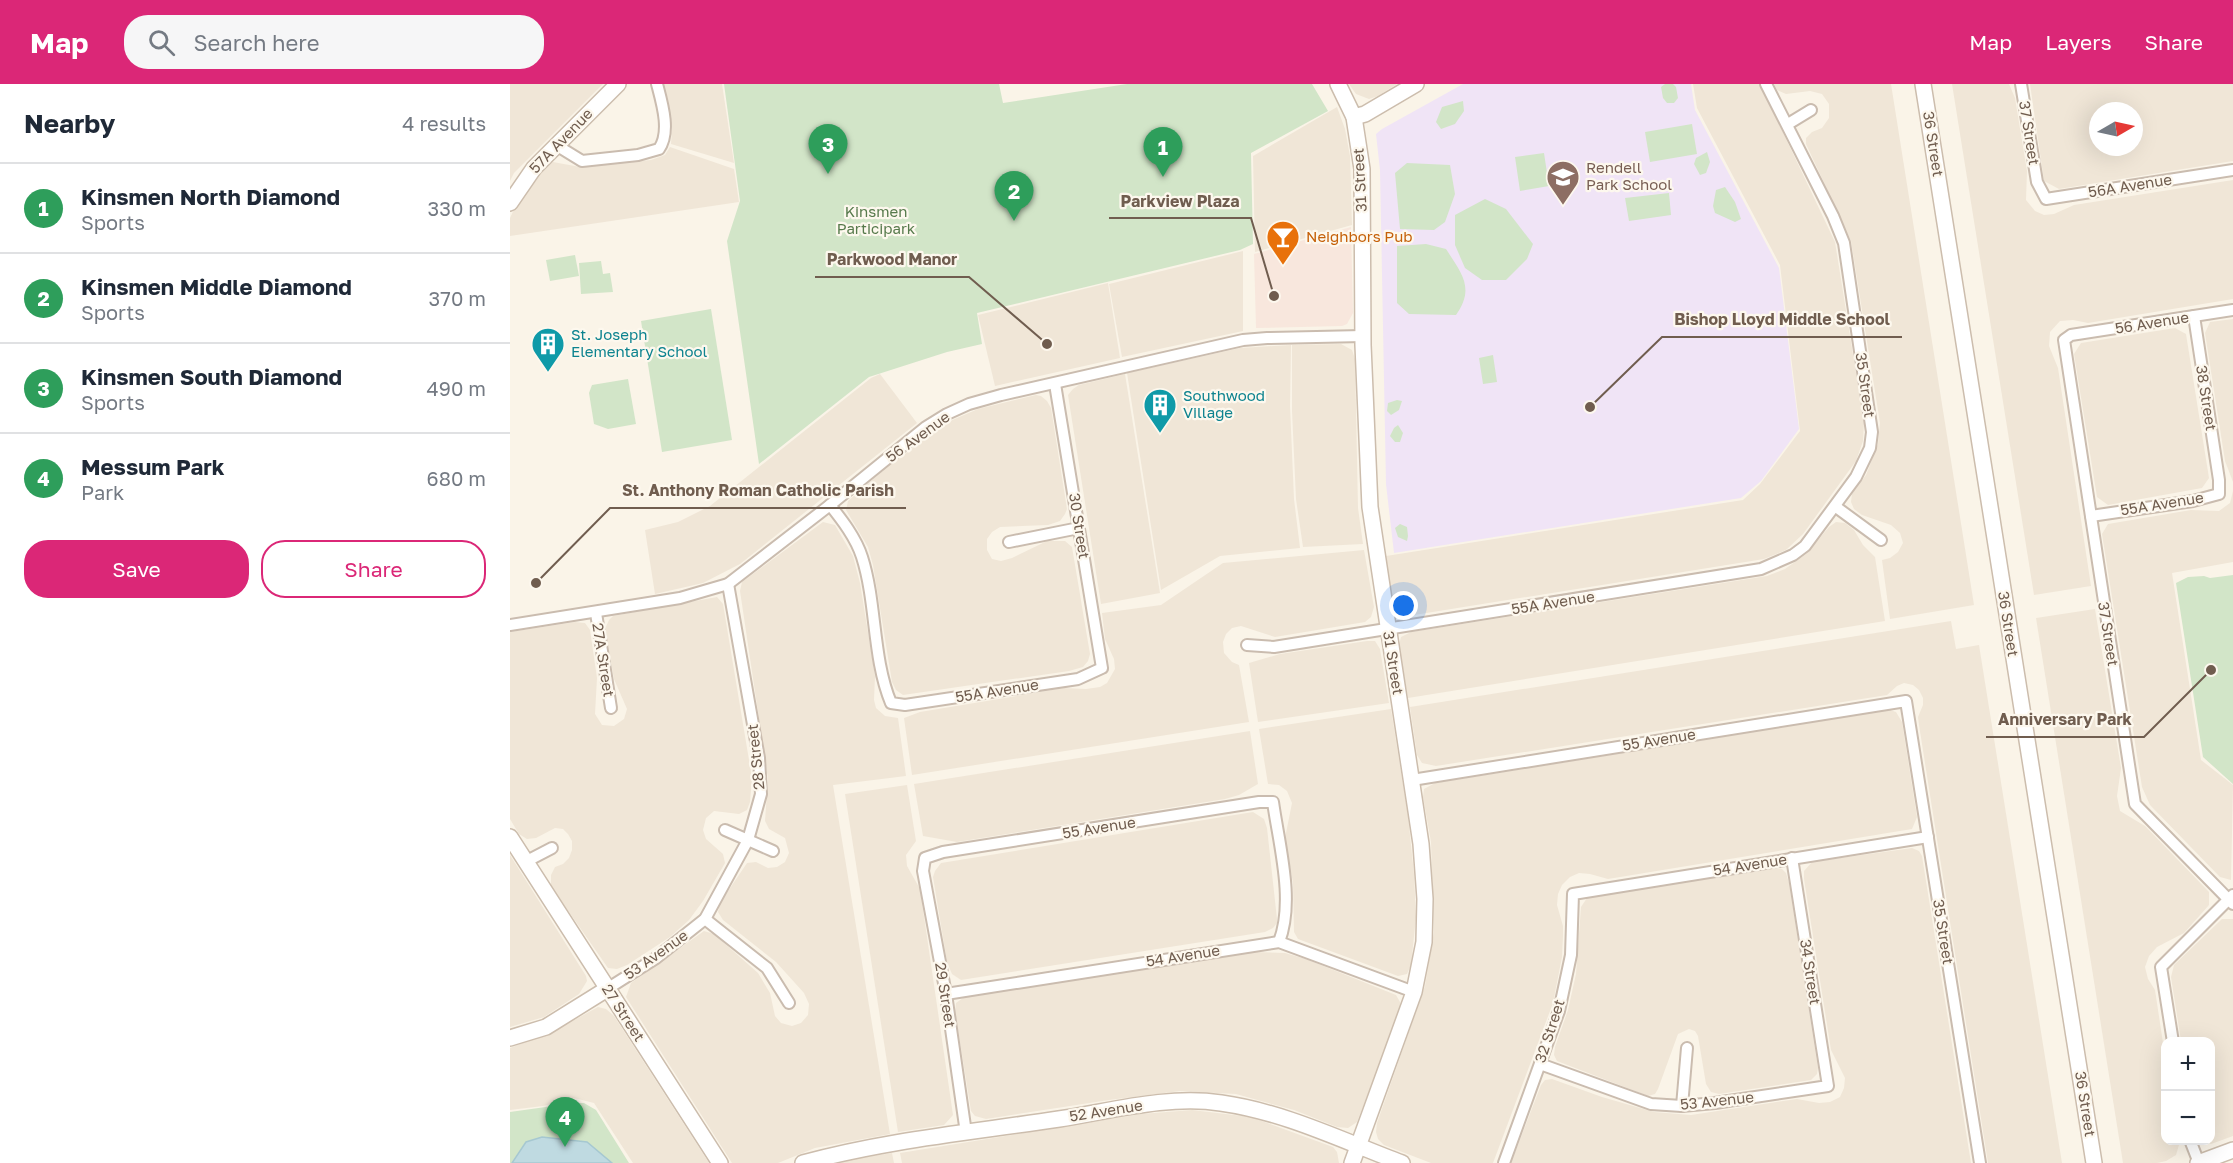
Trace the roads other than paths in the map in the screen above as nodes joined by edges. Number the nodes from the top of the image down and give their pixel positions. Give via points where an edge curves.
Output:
1 (618, 84) edge
2 (657, 84) edge
3 (1338, 84) edge
4 (1416, 84) edge
5 (1767, 84) edge
6 (1923, 84) edge
7 (2021, 84) edge
8 (1811, 110) dead end
9 (1354, 117) junction
10 (1788, 124) junction
11 (556, 145) junction
12 (2233, 170) edge
13 (2037, 182) joint
14 (510, 203) edge
15 (2233, 310) edge
16 (2194, 316) junction
17 (2071, 335) joint
18 (1363, 336) junction
19 (1055, 384) junction
20 (2219, 480) joint
21 (830, 505) junction
22 (1836, 507) junction
23 (2091, 516) junction
24 (1079, 528) junction
25 (1881, 540) dead end
26 (1009, 542) dead end
27 (728, 584) junction
28 (596, 613) junction
29 (510, 625) edge
30 (1388, 630) junction
31 (1247, 645) dead end
32 (1102, 668) joint
33 (1906, 701) joint
34 (611, 708) dead end
35 (1412, 780) junction
36 (725, 830) dead end
37 (510, 837) edge
38 (1928, 837) junction
39 (748, 840) junction
40 (552, 848) dead end
41 (772, 851) dead end
42 (925, 858) joint
43 (1792, 858) junction
44 (527, 861) junction
45 (1573, 894) joint
46 (2232, 899) edge
47 (705, 919) junction
48 (1279, 942) junction
49 (607, 989) junction
50 (1414, 992) junction
51 (946, 994) junction
52 (789, 1003) dead end
53 (2172, 1037) edge
54 (510, 1038) edge
55 (1688, 1048) dead end
56 (1540, 1064) junction
57 (1828, 1086) joint
58 (1682, 1106) junction
59 (966, 1133) junction
60 (2192, 1145) edge
61 (1359, 1146) junction
62 (2233, 1150) edge
63 (720, 1163) edge
64 (803, 1163) edge
65 (1352, 1163) edge
66 (1402, 1163) edge
67 (1504, 1163) edge
68 (1980, 1163) edge
69 (2094, 1163) edge
70 (2198, 1163) edge

1 - 11 street, 57A Avenue
2 - 11 street via 666,133 659,149 582,161
3 - 9 street, 31 Street
4 - 9 street
5 - 10 street, 35 Street
6 - 69 street, 36 Street
7 - 13 street, 37 Street
8 - 10 street
9 - 18 street, 31 Street via 1362,170
10 - 22 street, 35 Street via 1844,243 1870,414 1870,448
11 - 14 street, 57A Avenue
12 - 13 street, 56A Avenue via 2046,199
15 - 16 street, 56 Avenue
16 - 17 street, 56 Avenue
16 - 20 street, 38 Street
17 - 23 street, 37 Street via 2064,340
18 - 19 street, 56 Avenue via 1243,340
18 - 30 street, 31 Street via 1370,507
19 - 21 street, 56 Avenue via 1001,395 947,414
19 - 24 street, 30 Street
20 - 23 street, 55A Avenue via 2219,494
21 - 27 street, 56 Avenue
21 - 32 street, 55A Avenue via 861,555 884,686 891,703 905,705 1078,679
22 - 25 street
22 - 30 street, 55A Avenue via 1806,546 1761,569
23 - 46 street, 37 Street via 2134,804
24 - 26 street
24 - 32 street, 30 Street
27 - 28 street, 56 Avenue via 680,598
27 - 39 street, 28 Street via 759,758 761,794
28 - 29 street, 56 Avenue
28 - 34 street, 27A Street
30 - 31 street, 55A Avenue via 1274,647
30 - 35 street, 31 Street
33 - 35 street, 55 Avenue
33 - 38 street, 35 Street
35 - 50 street, 31 Street via 1425,899 1424,942
36 - 39 street
37 - 44 street, 27 Street
38 - 43 street, 54 Avenue
38 - 68 street, 35 Street
39 - 41 street
39 - 47 street, 28 Street
40 - 44 street
42 - 48 street, 55 Avenue via 943,852 1273,802 1287,902
42 - 51 street, 29 Street via 923,871
43 - 45 street, 54 Avenue
43 - 57 street, 34 Street
44 - 49 street, 27 Street
45 - 56 street, 32 Street via 1571,955 1559,1011
46 - 53 street via 2161,967
47 - 49 street, 53 Avenue via 656,958
47 - 52 street via 767,968
48 - 50 street, 54 Avenue
48 - 51 street, 54 Avenue
49 - 54 street, 53 Avenue via 546,1027
49 - 63 street, 27 Street
50 - 61 street, 31 Street
51 - 59 street, 29 Street
55 - 58 street
56 - 58 street, 53 Avenue via 1645,1104
56 - 67 street, 32 Street
57 - 58 street, 53 Avenue
59 - 61 street, 52 Avenue via 1137,1106 1219,1102 1286,1118
59 - 64 street, 52 Avenue
60 - 70 street
61 - 65 street, 31 Street
61 - 66 street, 52 Avenue
62 - 70 street

